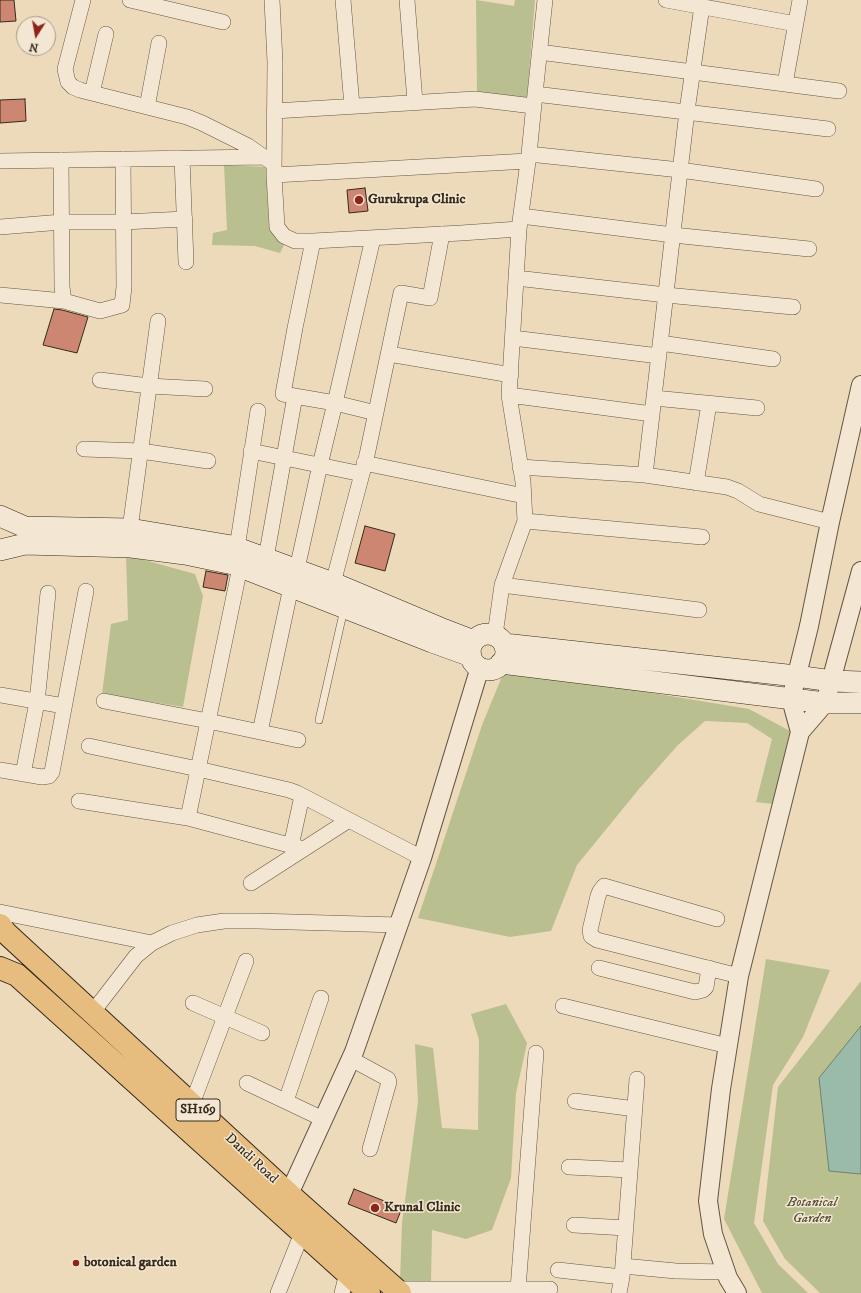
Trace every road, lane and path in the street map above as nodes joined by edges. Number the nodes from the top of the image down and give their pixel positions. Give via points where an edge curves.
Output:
1 (83, 0) edge
2 (130, 0) edge
3 (272, 0) edge
4 (343, 0) edge
5 (407, 0) edge
6 (546, 0) edge
7 (666, 0) edge
8 (800, 0) edge
9 (702, 6) junction
10 (223, 22) dead end
11 (796, 24) junction
12 (106, 34) dead end
13 (160, 43) dead end
14 (540, 52) junction
15 (692, 71) junction
16 (785, 84) junction
17 (839, 92) dead end
18 (92, 93) junction
19 (534, 100) junction
20 (414, 102) junction
21 (352, 106) junction
22 (147, 107) junction
23 (274, 111) junction
24 (687, 111) junction
25 (828, 129) dead end
26 (182, 158) junction
27 (529, 158) junction
28 (123, 159) junction
29 (0, 160) edge
30 (61, 160) junction
31 (270, 166) junction
32 (680, 170) junction
33 (816, 188) dead end
34 (185, 219) junction
35 (62, 222) junction
36 (123, 222) junction
37 (520, 222) junction
38 (0, 227) edge
39 (442, 234) junction
40 (673, 235) junction
41 (373, 238) junction
42 (313, 241) junction
43 (809, 249) dead end
44 (186, 262) dead end
45 (516, 278) junction
46 (666, 294) junction
47 (0, 295) edge
48 (64, 300) junction
49 (793, 307) dead end
50 (158, 321) dead end
51 (513, 338) junction
52 (660, 350) junction
53 (389, 354) junction
54 (773, 358) dead end
55 (511, 375) junction
56 (100, 380) dead end
57 (861, 385) edge
58 (149, 386) junction
59 (205, 389) dead end
60 (509, 395) junction
61 (295, 396) junction
62 (654, 398) junction
63 (335, 403) junction
64 (709, 404) junction
65 (757, 408) dead end
66 (258, 411) dead end
67 (376, 413) junction
68 (652, 414) junction
69 (84, 449) dead end
70 (251, 451) junction
71 (141, 452) junction
72 (284, 458) junction
73 (208, 461) dead end
74 (320, 465) junction
75 (520, 467) junction
76 (363, 468) junction
77 (645, 475) junction
78 (696, 483) junction
79 (524, 496) junction
80 (0, 516) edge
81 (525, 521) junction
82 (830, 522) junction
83 (130, 529) junction
84 (702, 537) dead end
85 (0, 550) edge
86 (239, 557) junction
87 (266, 558) junction
88 (861, 571) edge
89 (294, 578) junction
90 (334, 583) junction
91 (502, 585) junction
92 (86, 591) dead end
93 (48, 593) dead end
94 (344, 608) junction
95 (699, 610) dead end
96 (500, 648) junction
97 (475, 655) junction
98 (796, 676) junction
99 (832, 681) junction
100 (861, 682) edge
101 (0, 695) edge
102 (791, 699) junction
103 (104, 701) dead end
104 (37, 702) junction
105 (861, 703) edge
106 (825, 704) junction
107 (64, 706) junction
108 (319, 720) dead end
109 (208, 721) junction
110 (260, 732) junction
111 (800, 732) junction
112 (298, 740) dead end
113 (89, 746) dead end
114 (198, 769) junction
115 (0, 770) edge
116 (23, 774) junction
117 (302, 796) junction
118 (79, 801) dead end
119 (188, 818) junction
120 (348, 820) junction
121 (298, 847) junction
122 (422, 858) junction
123 (251, 884) dead end
124 (0, 912) edge
125 (716, 918) dead end
126 (0, 925) edge
127 (398, 925) junction
128 (152, 943) junction
129 (246, 961) dead end
130 (0, 968) edge
131 (599, 968) dead end
132 (709, 968) junction
133 (739, 976) junction
134 (321, 998) dead end
135 (193, 1003) dead end
136 (563, 1006) dead end
137 (92, 1013) junction
138 (224, 1018) junction
139 (262, 1033) dead end
140 (728, 1046) junction
141 (536, 1053) dead end
142 (351, 1059) junction
143 (637, 1079) dead end
144 (247, 1083) dead end
145 (286, 1101) junction
146 (575, 1101) dead end
147 (192, 1104) junction
148 (635, 1109) junction
149 (323, 1119) junction
150 (370, 1149) dead end
151 (569, 1167) dead end
152 (630, 1170) junction
153 (289, 1194) junction
154 (282, 1215) junction
155 (574, 1225) dead end
156 (626, 1228) junction
157 (302, 1233) junction
158 (558, 1270) dead end
159 (622, 1272) junction
160 (726, 1272) junction
161 (344, 1283) edge
162 (518, 1289) junction
163 (550, 1289) dead end
164 (398, 1291) edge
165 (278, 1293) edge
166 (369, 1293) edge
167 (619, 1293) edge
168 (737, 1293) edge

1 - 18 street via 65,69 68,82 73,87
2 - 10 street
3 - 23 street
4 - 21 street
5 - 20 street
6 - 14 street
7 - 9 street
8 - 11 street
9 - 11 street
9 - 15 street
11 - 16 street
12 - 18 street
13 - 22 street
14 - 15 street
14 - 19 street
15 - 16 street
15 - 24 street
16 - 17 street
18 - 22 street
19 - 20 street
19 - 24 street
19 - 27 street
20 - 21 street
21 - 23 street
22 - 31 street via 202,123 248,146
23 - 31 street
24 - 25 street
24 - 32 street
26 - 28 street
26 - 31 street
26 - 34 street
27 - 31 street
27 - 32 street
27 - 37 street
28 - 30 street
28 - 36 street
29 - 30 street
30 - 35 street
31 - 42 street via 277,227 284,236 295,241
32 - 33 street
32 - 40 street
34 - 36 street
34 - 44 street
35 - 36 street
35 - 38 street
35 - 48 street
36 - 48 street via 122,305 100,311
37 - 39 street
37 - 40 street
37 - 45 street
39 - 41 street
39 - 53 street via 430,298 402,293
40 - 43 street
40 - 46 street
41 - 42 street
41 - 63 street
42 - 61 street via 283,394
45 - 46 street
45 - 51 street
46 - 49 street
46 - 52 street
47 - 48 street
50 - 58 street
51 - 52 street
51 - 55 street
52 - 54 street
52 - 62 street
53 - 55 street
53 - 67 street
55 - 60 street
56 - 58 street
57 - 82 street
58 - 59 street
58 - 71 street
60 - 68 street
60 - 75 street
61 - 63 street
61 - 72 street
62 - 64 street
62 - 68 street
63 - 67 street
63 - 74 street
64 - 65 street
64 - 78 street
66 - 70 street
67 - 76 street
68 - 77 street
69 - 71 street
70 - 72 street
70 - 86 street
71 - 73 street
71 - 83 street
72 - 74 street
72 - 87 street
74 - 76 street
74 - 89 street
75 - 77 street
75 - 79 street
76 - 79 street
76 - 90 street
77 - 78 street
78 - 82 street via 727,487 759,504
79 - 81 street
80 - 83 main road via 25,527
81 - 84 street
81 - 91 street
82 - 98 street
83 - 86 main road via 232,546
85 - 86 main road via 25,544 131,547 233,564
86 - 87 main road
86 - 89 main road
86 - 109 street
87 - 89 main road
88 - 99 street
89 - 90 main road
89 - 94 main road
89 - 110 street
90 - 97 main road via 440,628
91 - 95 street
91 - 96 street
92 - 107 street
93 - 104 street
94 - 97 main road via 432,642
94 - 108 lane
96 - 97 main road via 492,669
96 - 97 main road via 484,634 478,637
96 - 98 main road
96 - 102 main road
97 - 122 street
98 - 99 main road
98 - 102 street
99 - 100 main road
99 - 106 street
101 - 104 street
102 - 106 main road
102 - 111 street
103 - 109 street
104 - 107 street
104 - 116 street
105 - 106 main road
106 - 111 street
107 - 116 street via 52,772 46,777
109 - 110 street
109 - 114 street
110 - 112 street
111 - 133 street
113 - 114 street
114 - 117 street via 289,790
114 - 119 street
115 - 116 street
117 - 120 street
117 - 121 street
118 - 119 street
119 - 121 street
120 - 121 street
120 - 122 street
121 - 123 street
122 - 127 street
124 - 128 street
125 - 132 street via 604,886 598,896 590,930 591,936 597,940
126 - 137 main road, Dandi Road / SH169 via 4,932
127 - 128 street via 224,921 172,932
127 - 142 street
128 - 137 street via 136,956
129 - 138 street
130 - 154 main road, Dandi Road / SH169 via 17,975
131 - 132 street via 695,992 706,987
132 - 133 street
133 - 140 street
134 - 145 street
135 - 138 street
136 - 140 street
137 - 147 main road, Dandi Road / SH169
138 - 139 street
138 - 147 street
140 - 160 street via 708,1201 713,1234
141 - 162 street
142 - 149 street
142 - 150 street via 388,1079 389,1082
143 - 148 street
144 - 145 street
145 - 149 street
146 - 148 street
147 - 153 main road, Dandi Road / SH169
148 - 152 street
149 - 153 street
151 - 152 street
152 - 156 street
153 - 154 street
153 - 164 main road, Dandi Road / SH169
154 - 157 main road, Dandi Road / SH169
155 - 156 street
156 - 159 street
157 - 161 main road, Dandi Road / SH169
157 - 165 street
158 - 159 street
159 - 160 street
159 - 167 street
160 - 168 street
161 - 166 main road, Dandi Road / SH169
162 - 163 street
162 - 164 street

